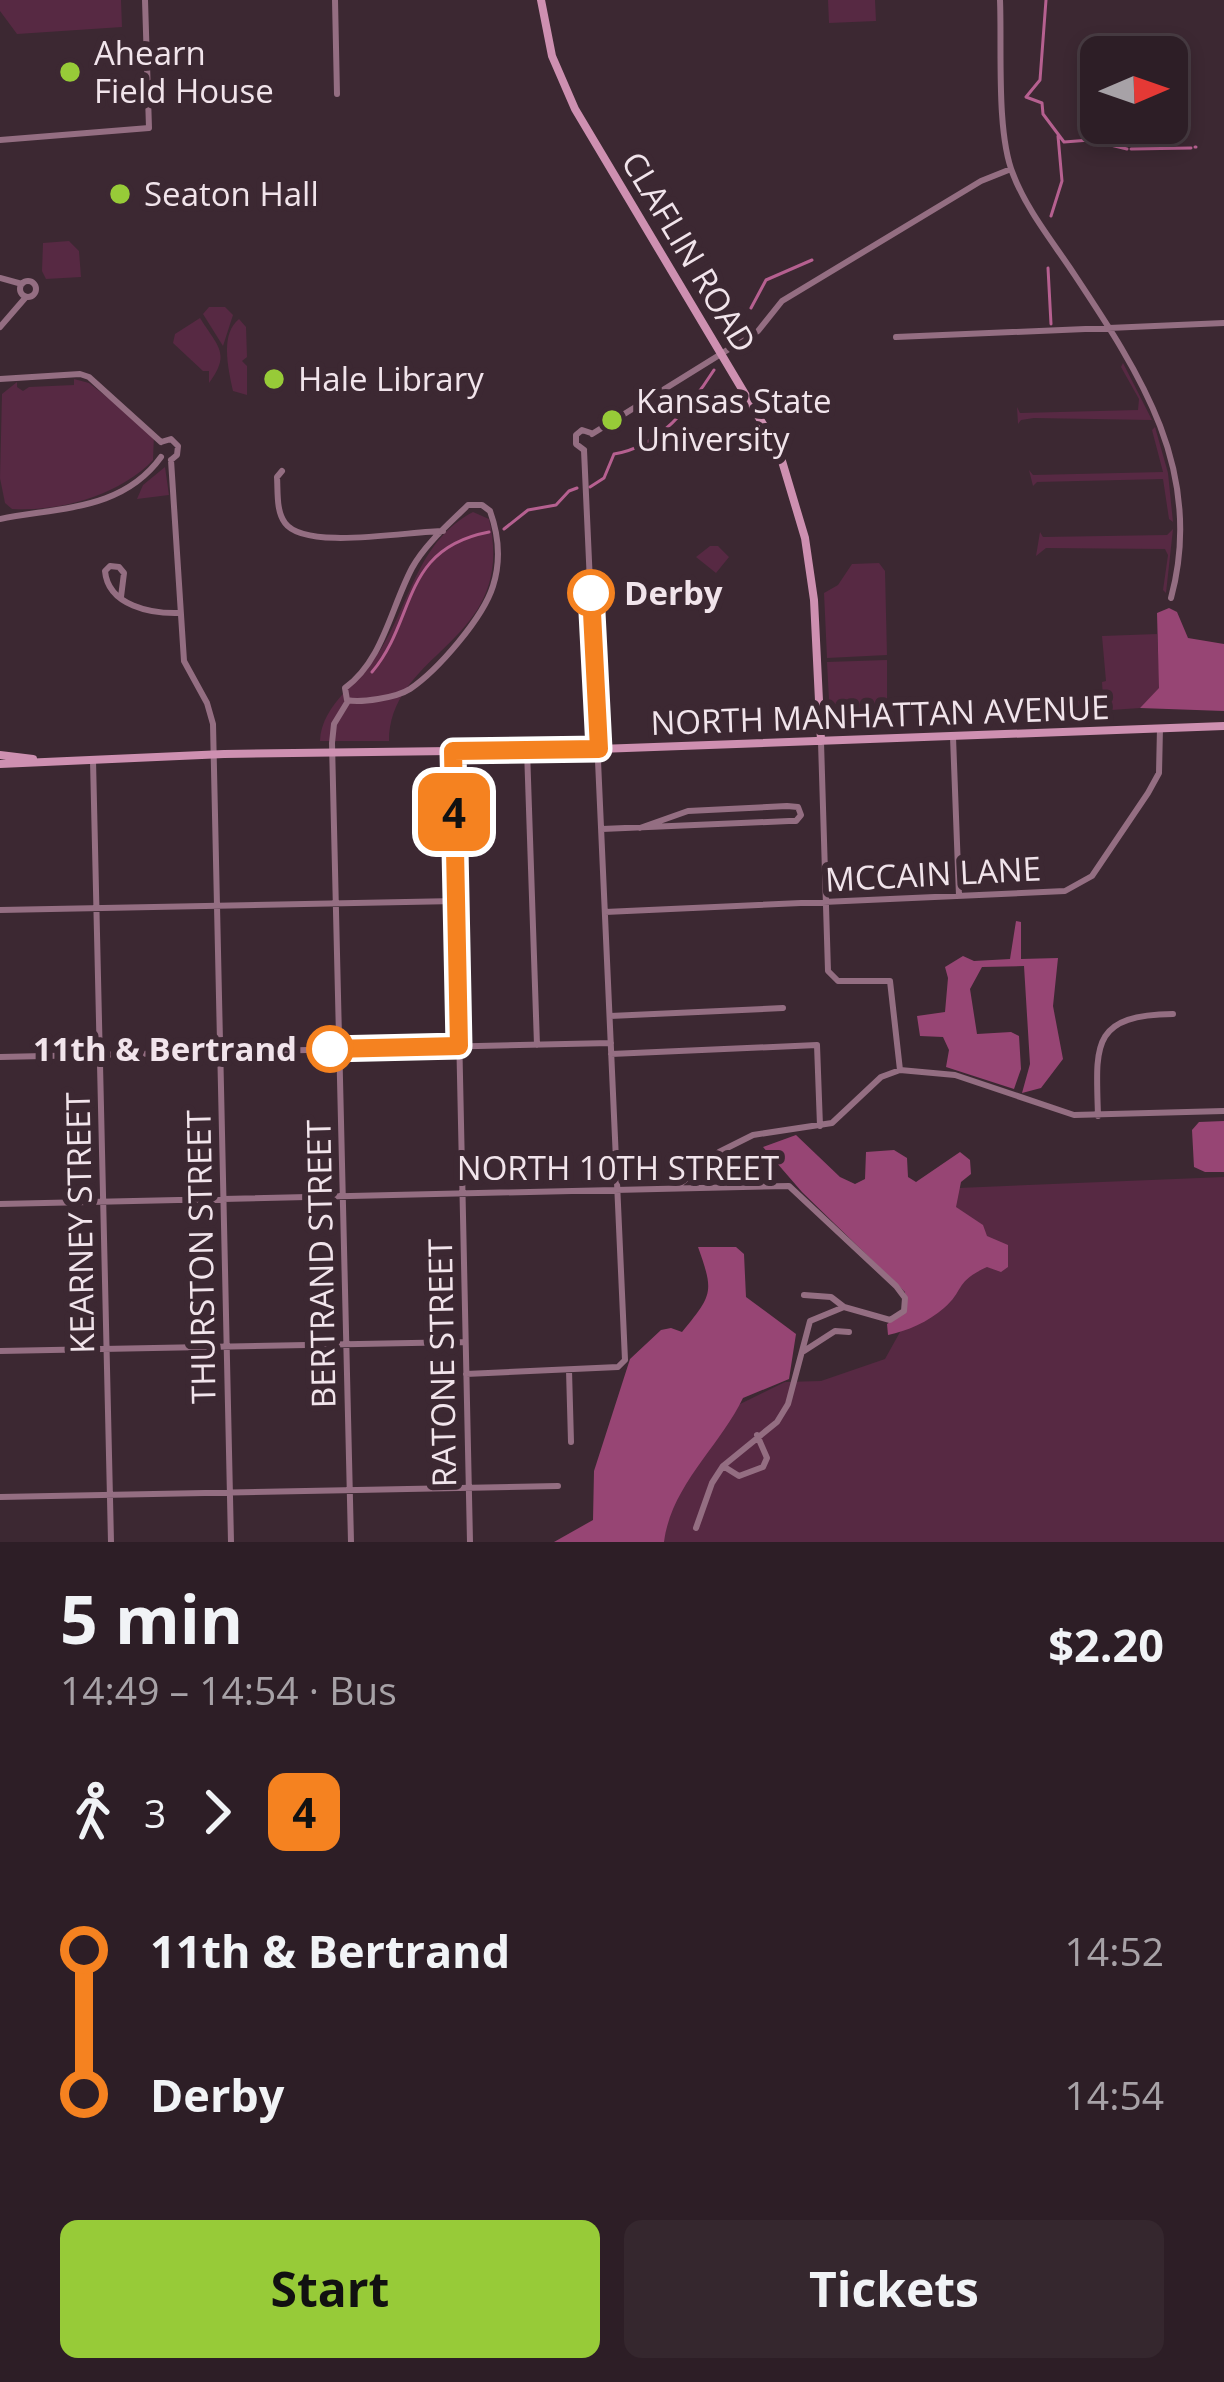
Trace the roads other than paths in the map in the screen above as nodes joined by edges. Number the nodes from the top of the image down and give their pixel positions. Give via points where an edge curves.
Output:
1 (145, 0) edge
2 (335, 0) edge
3 (541, 0) edge
4 (1000, 0) edge
5 (338, 94) dead end
6 (0, 140) edge
7 (1011, 170) junction
8 (0, 278) edge
9 (1224, 323) edge
10 (0, 327) edge
11 (1109, 328) junction
12 (896, 337) dead end
13 (724, 354) junction
14 (0, 379) edge
15 (592, 434) junction
16 (161, 442) junction
17 (584, 449) junction
18 (161, 457) junction
19 (171, 460) junction
20 (282, 471) dead end
21 (0, 519) edge
22 (443, 531) junction
23 (121, 597) junction
24 (1172, 598) dead end
25 (181, 613) junction
26 (356, 682) junction
27 (362, 698) junction
28 (348, 701) junction
29 (1224, 726) edge
30 (1160, 728) junction
31 (953, 736) junction
32 (821, 742) junction
33 (599, 749) junction
34 (526, 750) junction
35 (453, 751) junction
36 (333, 753) junction
37 (214, 755) junction
38 (93, 758) junction
39 (0, 759) edge
40 (640, 828) junction
41 (602, 830) junction
42 (959, 896) junction
43 (456, 901) junction
44 (826, 903) junction
45 (337, 904) junction
46 (217, 906) junction
47 (97, 908) junction
48 (0, 910) edge
49 (605, 912) junction
50 (783, 1008) dead end
51 (1173, 1014) dead end
52 (610, 1016) junction
53 (611, 1043) junction
54 (537, 1045) junction
55 (459, 1046) junction
56 (340, 1049) junction
57 (220, 1052) junction
58 (100, 1054) junction
59 (611, 1054) junction
60 (0, 1057) edge
61 (900, 1070) junction
62 (1224, 1112) edge
63 (1098, 1116) junction
64 (820, 1126) junction
65 (676, 1187) junction
66 (617, 1189) junction
67 (462, 1192) junction
68 (343, 1196) junction
69 (224, 1198) junction
70 (103, 1201) junction
71 (0, 1204) edge
72 (804, 1295) dead end
73 (844, 1307) junction
74 (849, 1332) dead end
75 (466, 1342) junction
76 (346, 1344) junction
77 (227, 1346) junction
78 (106, 1349) junction
79 (0, 1351) edge
80 (801, 1353) junction
81 (569, 1370) junction
82 (466, 1374) junction
83 (757, 1435) junction
84 (571, 1442) dead end
85 (723, 1466) junction
86 (558, 1486) dead end
87 (468, 1488) junction
88 (350, 1490) junction
89 (230, 1492) junction
90 (110, 1495) junction
91 (0, 1497) edge
92 (696, 1528) dead end
93 (111, 1542) edge
94 (231, 1542) edge
95 (351, 1542) edge
96 (470, 1542) edge

1 - 6 street via 149,128
2 - 5 street
3 - 13 street, CLAFLIN ROAD via 572,103
4 - 7 street
7 - 11 street
7 - 13 street via 782,301
8 - 10 street via 35,286
9 - 11 street
11 - 12 street
11 - 24 street via 1153,404 1175,476
13 - 15 street
13 - 32 street, CLAFLIN ROAD via 779,452 805,538
14 - 16 street via 89,377
15 - 17 street
15 - 17 street via 575,437
16 - 18 street
16 - 19 street via 178,446
17 - 33 street
18 - 19 street
18 - 21 street via 134,486 96,504
19 - 25 street, THURSTON STREET
20 - 22 street via 279,509 301,535
22 - 26 street, BERTRAND STREET via 413,567 387,634
22 - 27 street via 469,506 492,515 499,556 484,607 408,691
23 - 23 street via 106,582 110,566 124,573
23 - 25 street via 148,612
25 - 37 street, THURSTON STREET via 184,661 212,718
26 - 27 street
26 - 28 street, BERTRAND STREET via 345,688
27 - 28 street
28 - 36 street, BERTRAND STREET via 333,730
29 - 30 street, NORTH MANHATTAN AVENUE
30 - 31 street, NORTH MANHATTAN AVENUE
30 - 42 street, MCCAIN LANE via 1159,773 1092,876 1065,891
31 - 32 street, NORTH MANHATTAN AVENUE
31 - 42 street
32 - 33 street, NORTH MANHATTAN AVENUE
32 - 44 street
33 - 34 street, NORTH MANHATTAN AVENUE
33 - 41 street
34 - 35 street, NORTH MANHATTAN AVENUE
34 - 54 street
35 - 36 street, NORTH MANHATTAN AVENUE
35 - 43 street, RATONE STREET
36 - 37 street, NORTH MANHATTAN AVENUE
36 - 45 street, BERTRAND STREET
37 - 38 street, NORTH MANHATTAN AVENUE
37 - 46 street, THURSTON STREET
38 - 39 street, NORTH MANHATTAN AVENUE
38 - 47 street, KEARNEY STREET
40 - 40 street via 796,821 801,809 688,812
40 - 41 street
41 - 49 street
42 - 44 street, MCCAIN LANE
43 - 45 street
43 - 55 street, RATONE STREET
44 - 49 street, MCCAIN LANE
44 - 61 street via 828,971 838,982 893,986
45 - 46 street
45 - 56 street, BERTRAND STREET
46 - 47 street
46 - 57 street, THURSTON STREET
47 - 48 street
47 - 58 street, KEARNEY STREET
49 - 52 street
50 - 52 street
51 - 63 street via 1114,1024 1099,1048
52 - 53 street
53 - 54 street
53 - 59 street
54 - 55 street
55 - 56 street
55 - 67 street, RATONE STREET
56 - 57 street
56 - 68 street, BERTRAND STREET
57 - 58 street
57 - 69 street, THURSTON STREET
58 - 60 street
58 - 70 street, KEARNEY STREET
59 - 64 street via 817,1046
59 - 66 street
61 - 63 street via 955,1075
61 - 64 street
62 - 63 street
64 - 65 street via 753,1135
65 - 66 street, NORTH 10TH STREET
65 - 73 street, NORTH 10TH STREET via 789,1186 905,1298 904,1311 890,1320
66 - 67 street, NORTH 10TH STREET
66 - 81 street via 625,1360
67 - 68 street, NORTH 10TH STREET
67 - 75 street, RATONE STREET
68 - 69 street, NORTH 10TH STREET
68 - 76 street, BERTRAND STREET
69 - 70 street, NORTH 10TH STREET
69 - 77 street, THURSTON STREET
70 - 71 street, NORTH 10TH STREET
70 - 78 street, KEARNEY STREET
72 - 73 street
73 - 80 street via 810,1321
74 - 80 street via 835,1331
75 - 76 street
75 - 82 street, RATONE STREET
76 - 77 street
76 - 88 street, BERTRAND STREET
77 - 78 street
77 - 89 street, THURSTON STREET
78 - 79 street
78 - 90 street, KEARNEY STREET
80 - 83 street via 788,1404
81 - 82 street
81 - 84 street
82 - 87 street, RATONE STREET
83 - 85 street
83 - 85 street via 763,1467 739,1476
85 - 92 street
86 - 87 street
87 - 88 street
87 - 96 street, RATONE STREET
88 - 89 street
88 - 95 street, BERTRAND STREET
89 - 90 street
89 - 94 street, THURSTON STREET
90 - 91 street
90 - 93 street, KEARNEY STREET

